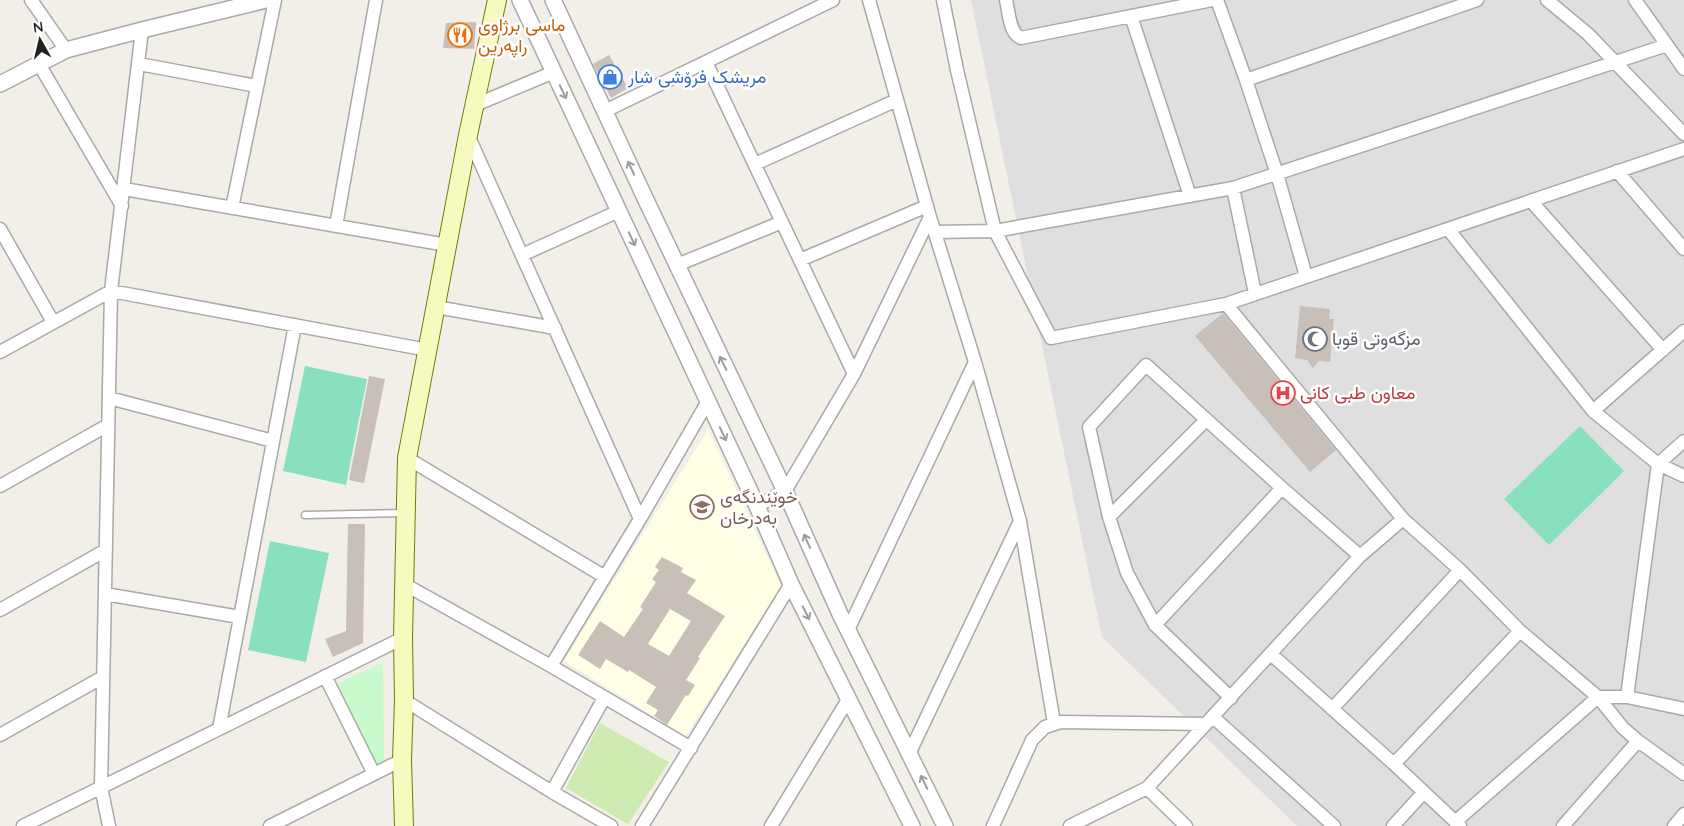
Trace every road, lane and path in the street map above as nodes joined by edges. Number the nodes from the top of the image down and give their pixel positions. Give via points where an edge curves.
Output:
1 (31, 0) edge
2 (266, 0) edge
3 (275, 0) edge
4 (376, 0) edge
5 (497, 0) edge
6 (520, 0) edge
7 (553, 0) edge
8 (833, 0) edge
9 (869, 0) edge
10 (943, 0) edge
11 (1006, 0) edge
12 (1212, 0) edge
13 (1217, 0) edge
14 (1477, 0) edge
15 (1547, 0) edge
16 (1635, 0) edge
17 (1131, 16) junction
18 (142, 30) junction
19 (1666, 44) junction
20 (66, 50) junction
21 (706, 62) junction
22 (1614, 62) junction
23 (39, 64) junction
24 (139, 64) junction
25 (1684, 69) edge
26 (554, 72) junction
27 (1246, 80) junction
28 (0, 84) edge
29 (257, 86) junction
30 (897, 100) junction
31 (474, 105) junction
32 (605, 110) junction
33 (1684, 134) edge
34 (468, 135) junction
35 (1684, 149) edge
36 (755, 164) junction
37 (1617, 171) junction
38 (1277, 174) junction
39 (1233, 188) junction
40 (124, 189) junction
41 (1190, 196) junction
42 (1531, 200) junction
43 (122, 206) junction
44 (232, 208) junction
45 (619, 211) junction
46 (928, 212) junction
47 (782, 222) junction
48 (336, 226) junction
49 (0, 229) edge
50 (1448, 229) junction
51 (995, 231) junction
52 (935, 232) junction
53 (446, 245) junction
54 (1684, 249) edge
55 (522, 255) junction
56 (800, 260) junction
57 (677, 266) junction
58 (1306, 276) junction
59 (110, 291) junction
60 (1255, 293) junction
61 (1226, 304) junction
62 (436, 306) junction
63 (53, 322) junction
64 (295, 325) junction
65 (555, 328) junction
66 (1684, 331) edge
67 (428, 350) junction
68 (1662, 350) junction
69 (0, 352) edge
70 (975, 362) junction
71 (854, 374) junction
72 (109, 398) junction
73 (708, 402) junction
74 (1593, 411) junction
75 (1206, 420) junction
76 (108, 426) junction
77 (273, 441) junction
78 (1684, 441) edge
79 (407, 458) junction
80 (1658, 464) junction
81 (1684, 476) edge
82 (0, 486) edge
83 (1282, 488) junction
84 (785, 491) junction
85 (757, 506) junction
86 (406, 513) junction
87 (305, 515) dead end
88 (1109, 517) junction
89 (1403, 518) junction
90 (640, 519) junction
91 (1020, 521) junction
92 (106, 550) junction
93 (1360, 556) junction
94 (1460, 570) junction
95 (605, 577) junction
96 (404, 584) junction
97 (791, 584) junction
98 (105, 594) junction
99 (0, 610) edge
100 (240, 617) junction
101 (1155, 625) junction
102 (848, 630) junction
103 (1520, 631) junction
104 (402, 638) junction
105 (1271, 654) junction
106 (551, 666) junction
107 (325, 676) junction
108 (103, 677) junction
109 (1598, 697) junction
110 (1627, 697) junction
111 (604, 698) junction
112 (849, 698) junction
113 (1230, 698) junction
114 (404, 700) junction
115 (1332, 709) junction
116 (1684, 709) edge
117 (1210, 721) junction
118 (1054, 723) junction
119 (219, 729) junction
120 (0, 735) edge
121 (1638, 741) junction
122 (691, 748) junction
123 (910, 754) junction
124 (402, 760) junction
125 (1394, 764) junction
126 (374, 774) junction
127 (1684, 774) edge
128 (101, 787) junction
129 (1147, 788) junction
130 (552, 792) junction
131 (1424, 792) junction
132 (1684, 814) edge
133 (906, 822) edge
134 (1458, 824) edge
135 (22, 826) edge
136 (108, 826) edge
137 (270, 826) edge
138 (404, 826) edge
139 (611, 826) edge
140 (642, 826) edge
141 (771, 826) edge
142 (945, 826) edge
143 (993, 826) edge
144 (1070, 826) edge
145 (1186, 826) edge
146 (1334, 826) edge
147 (1393, 826) edge
148 (1562, 826) edge
149 (1674, 826) edge

1 - 20 street
2 - 18 street
3 - 29 street
4 - 48 street
5 - 31 main road
6 - 26 street
7 - 32 street
8 - 21 street
9 - 30 street
10 - 51 street
11 - 17 street via 1012,29 1021,38
12 - 17 street
13 - 27 street
14 - 27 street
15 - 22 street via 1588,34
16 - 19 street
17 - 41 street
18 - 20 street
18 - 24 street
19 - 22 street
19 - 25 street
20 - 23 street
21 - 32 street
21 - 36 street
22 - 33 street
22 - 38 street
23 - 28 street
23 - 43 street
24 - 29 street
24 - 40 street
26 - 31 street
26 -> 45 street
27 - 38 street
29 - 44 street
30 - 36 street
30 - 46 street
31 - 34 main road
57 -> 32 street
34 - 53 main road
34 - 55 street
35 - 37 street
36 - 47 street
37 - 42 street
37 - 54 street
38 - 39 street
38 - 58 street
39 - 41 street
39 - 60 street
40 - 43 street
40 - 44 street
41 - 51 street
42 - 50 street
42 - 68 street
43 - 59 street
44 - 48 street
45 - 55 street
45 -> 73 street
46 - 52 street
46 - 56 street
46 - 71 street
47 - 56 street
47 - 57 street
48 - 53 street
49 - 63 street
50 - 58 street
50 - 74 street
51 - 52 street
51 - 61 street via 1052,338
52 - 70 street
53 - 62 main road
55 - 65 street
56 - 71 street
84 -> 57 street
58 - 60 street
59 - 63 street
59 - 64 street
59 - 72 street
60 - 61 street
61 - 89 street
62 - 65 street
62 - 67 main road
63 - 69 street
64 - 67 street
64 - 77 street
65 - 90 street
66 - 68 street
67 - 79 main road
68 - 74 street
70 - 91 street
70 - 102 street
71 - 84 street
72 - 76 street
72 - 77 street
73 -> 85 street
73 - 90 street
74 - 80 street
75 - 83 street
75 - 88 street
75 - 88 street via 1146,366 1089,427
76 - 82 street
76 - 92 street
77 - 100 street
78 - 80 street
79 - 86 main road
79 - 95 street
80 - 81 street
80 - 110 street
83 - 93 street
83 - 101 street
84 - 85 street
102 -> 84 street
85 - 97 street
86 - 87 lane
86 - 96 main road
88 - 101 street via 1127,573
89 - 93 street
89 - 94 street
90 - 95 street
91 - 118 street
91 - 123 street
92 - 98 street
92 - 99 street
93 - 105 street
94 - 103 street
94 - 115 street
95 - 106 street
96 - 104 main road
96 - 106 street
97 -> 112 street
97 - 122 street
98 - 100 street
98 - 108 street
100 - 119 street
101 - 113 street
102 - 123 street
103 - 109 street
103 - 125 street
104 - 107 street
104 - 114 main road
105 - 113 street
105 - 115 street
106 - 111 street
107 - 119 street
107 - 126 street
108 - 120 street
108 - 128 street
109 - 110 street
109 - 121 street
109 - 134 street
110 - 116 street
111 - 122 street
111 - 130 street
112 - 133 street
112 - 141 street
113 - 117 street
114 - 124 main road
114 - 130 street
115 - 125 street
117 - 118 street
117 - 129 street
117 - 146 street
118 - 143 street via 1032,740
119 - 128 street
121 - 127 street
121 - 148 street
122 - 140 street
142 -> 123 street
124 - 126 street
124 - 138 main road
125 - 131 street
126 - 137 street
128 - 135 street
128 - 136 street
129 - 144 street
129 - 145 street
130 - 139 street
131 - 134 street
131 - 147 street
132 - 149 street

